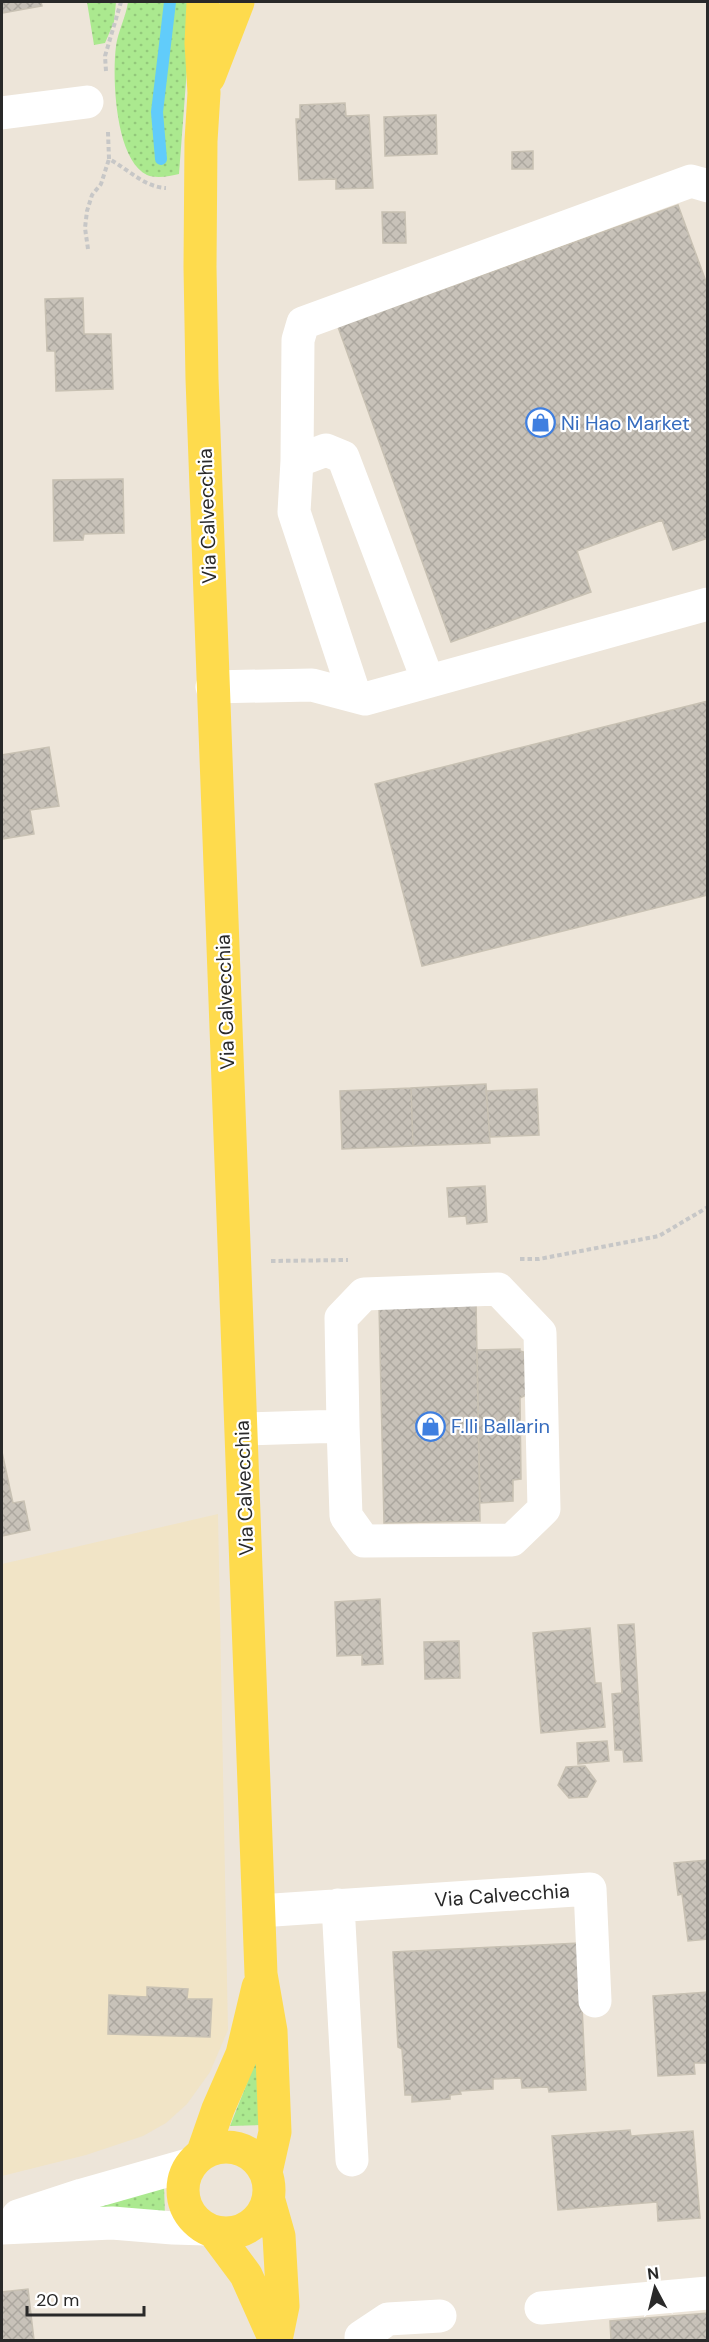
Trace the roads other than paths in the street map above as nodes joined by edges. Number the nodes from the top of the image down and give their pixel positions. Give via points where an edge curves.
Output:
1 (203, 2) edge
2 (238, 2) edge
3 (204, 93) junction
4 (101, 102) road end
5 (2, 113) edge
6 (708, 186) edge
7 (297, 461) junction
8 (708, 604) edge
9 (428, 681) junction
10 (212, 687) junction
11 (355, 696) junction
12 (343, 1426) junction
13 (242, 1429) junction
14 (338, 1905) junction
15 (259, 1911) junction
16 (261, 1974) junction
17 (595, 2001) dead end
18 (197, 2158) junction
19 (352, 2160) dead end
20 (267, 2186) junction
21 (2, 2222) edge
22 (2, 2228) edge
23 (210, 2230) junction
24 (708, 2293) edge
25 (541, 2308) dead end
26 (440, 2316) dead end
27 (275, 2340) edge
28 (361, 2340) edge

1 - 3 main road, Via Calvecchia
2 - 3 main road, Via Calvecchia
3 - 10 main road, Via Calvecchia via 201,368
4 - 5 street
6 - 7 street via 691,180 303,323 298,340
7 - 9 street via 326,450 343,457
7 - 11 street via 294,512
8 - 9 street
9 - 11 street via 365,699
10 - 11 street via 312,685
10 - 13 main road, Via Calvecchia
12 - 12 street via 346,1516 364,1541 512,1540 544,1509 540,1333 498,1289 364,1294 341,1318
12 - 13 street
13 - 15 main road, Via Calvecchia
14 - 15 street, Via Calvecchia
14 - 17 street, Via Calvecchia via 590,1889
14 - 19 street
15 - 16 main road, Via Calvecchia
16 - 18 main road, Via Calvecchia via 242,2055
16 - 20 main road, Via Calvecchia via 271,2031 275,2133
18 - 20 main road via 217,2147 246,2151 258,2160
18 - 21 street
18 - 23 main road via 185,2175 184,2200 196,2222
20 - 23 main road via 263,2213 254,2224 228,2233
20 - 27 main road, Via Calvecchia via 279,2235 283,2306
22 - 23 street via 112,2223
23 - 27 main road, Via Calvecchia via 246,2275
24 - 25 street
26 - 28 street via 388,2319

